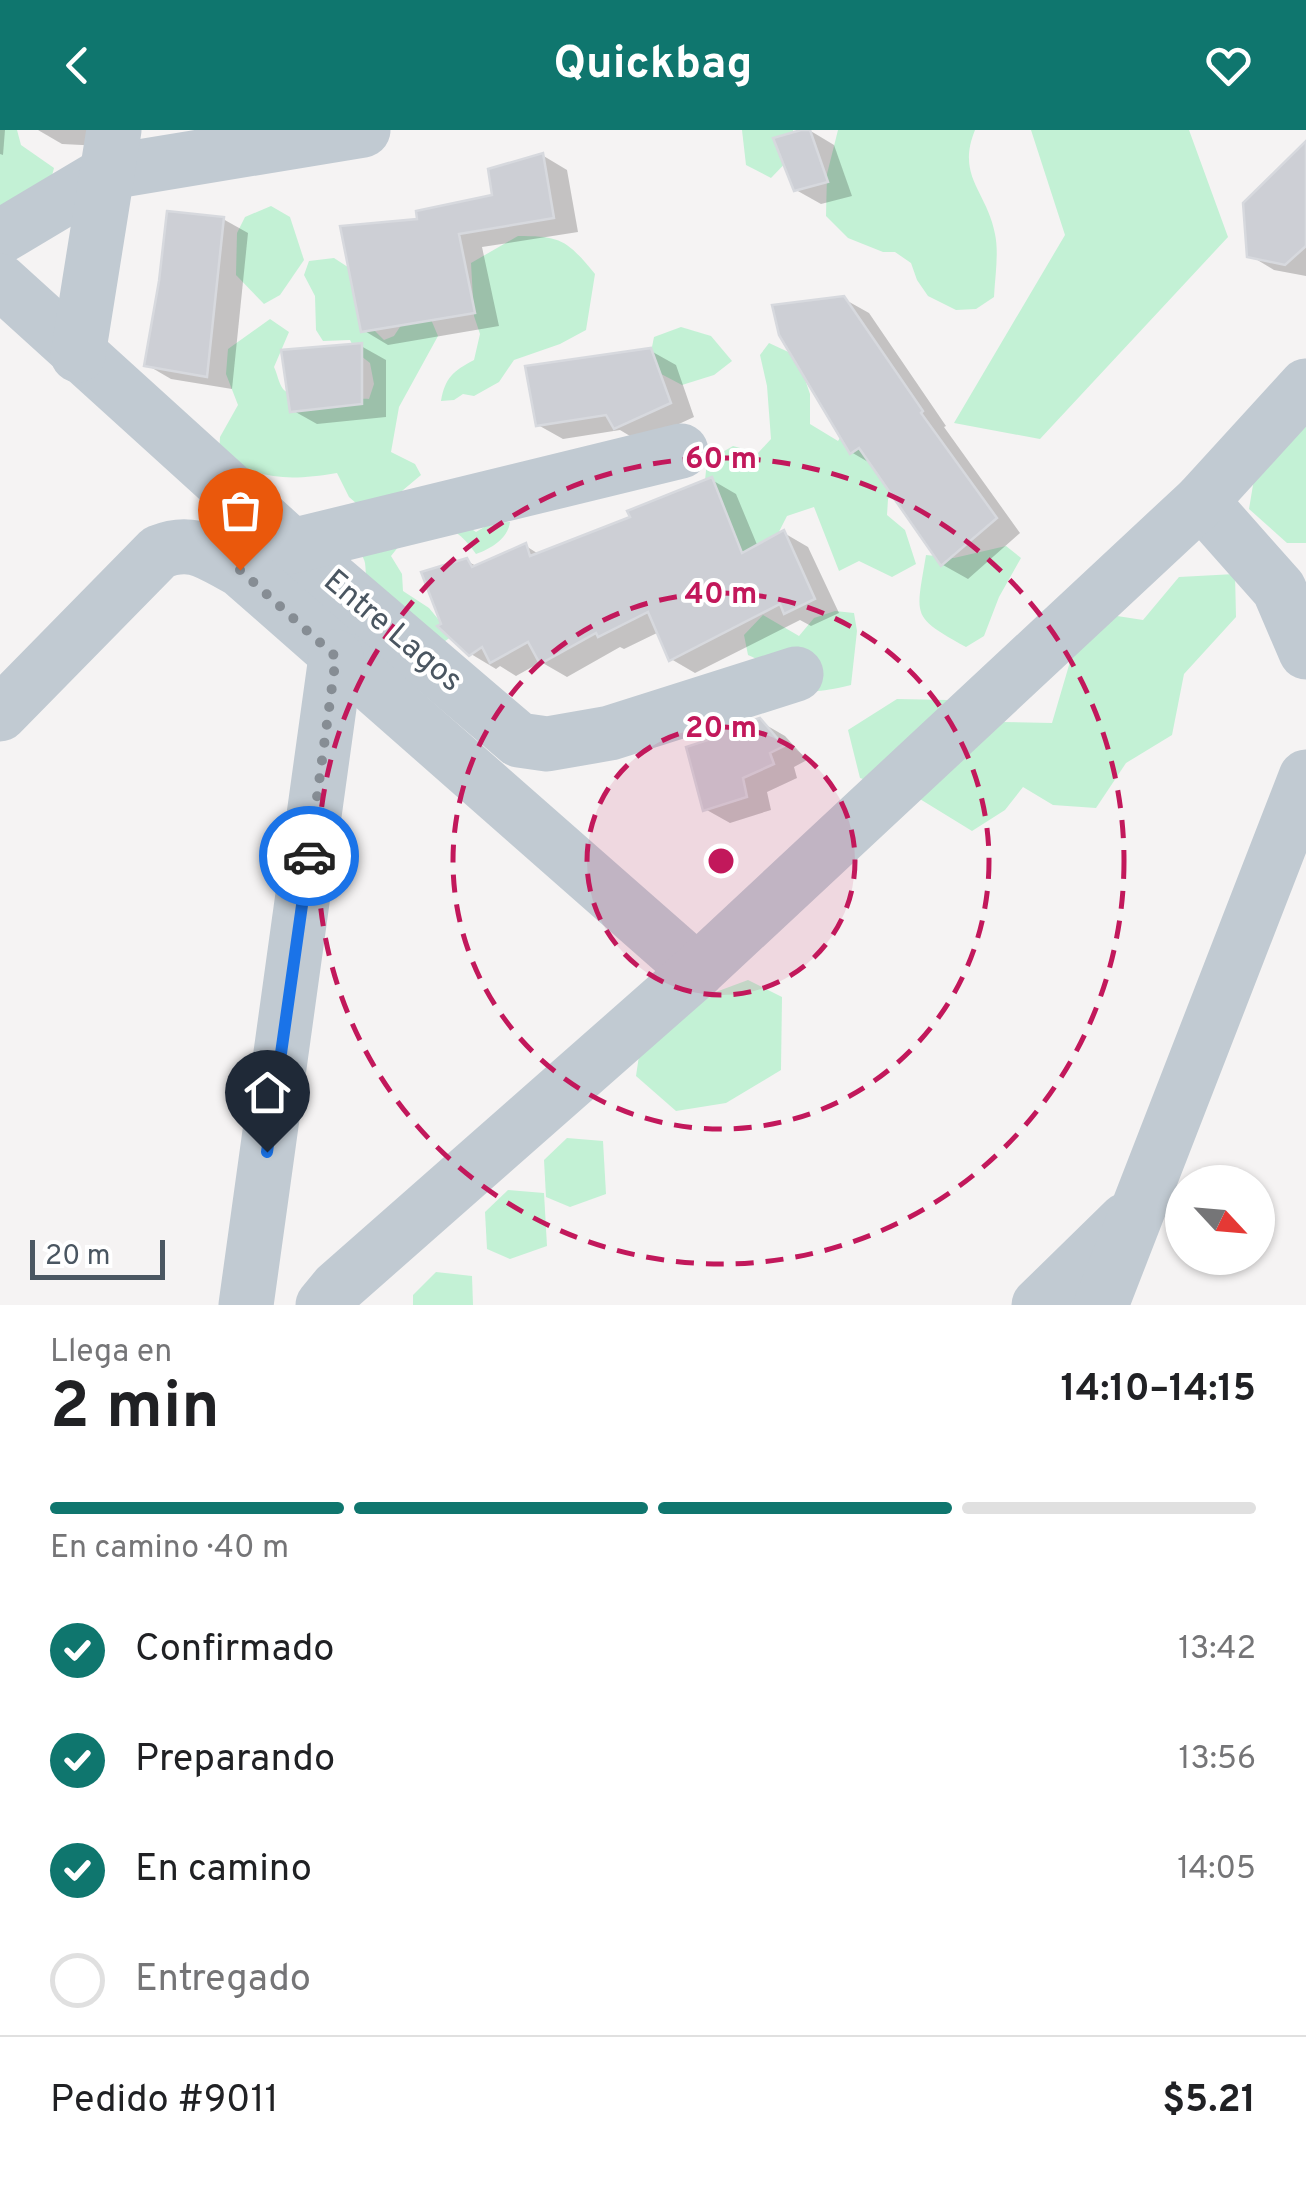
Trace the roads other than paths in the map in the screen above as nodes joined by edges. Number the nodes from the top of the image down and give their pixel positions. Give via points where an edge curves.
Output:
1 (362, 130) edge
2 (111, 151) edge
3 (0, 237) edge
4 (0, 281) edge
5 (78, 355) junction
6 (1306, 386) edge
7 (681, 451) dead end
8 (1200, 501) junction
9 (292, 546) junction
10 (1306, 652) edge
11 (336, 657) junction
12 (796, 674) dead end
13 (0, 714) edge
14 (1306, 777) edge
15 (697, 971) junction
16 (1139, 1207) junction
17 (246, 1305) edge
18 (323, 1305) edge
19 (1038, 1305) edge
20 (1101, 1305) edge

1 - 2 street
2 - 3 street
2 - 5 street
4 - 5 street, Entre Lagos
5 - 9 street, Entre Lagos
6 - 8 street
7 - 9 street
8 - 10 street via 1278,589
8 - 15 street
9 - 12 street, Entre Lagos via 519,740 547,744 610,733
11 - 13 street via 240,570 197,546 178,545 159,552
11 - 15 street
11 - 17 street
14 - 16 street
15 - 18 street
16 - 19 street
16 - 20 street

